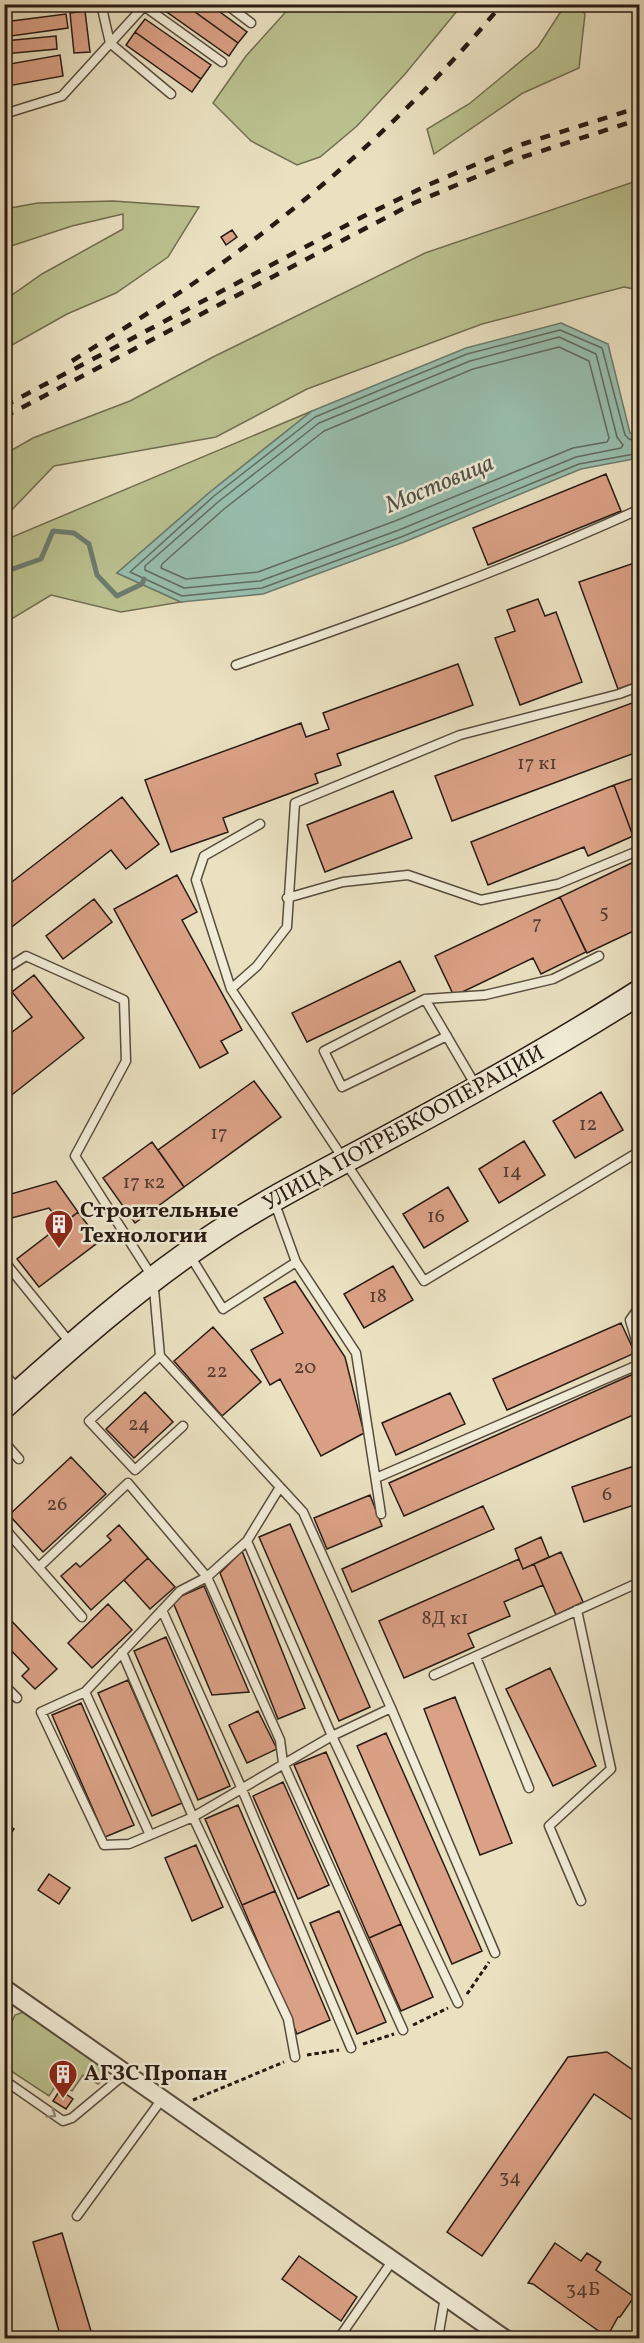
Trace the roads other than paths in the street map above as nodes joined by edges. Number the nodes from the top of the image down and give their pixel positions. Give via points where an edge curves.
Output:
1 (101, 4) edge
2 (226, 4) edge
3 (145, 5) edge
4 (251, 23) dead end
5 (110, 43) junction
6 (222, 63) dead end
7 (171, 94) dead end
8 (4, 114) edge
9 (639, 509) edge
10 (236, 665) dead end
11 (639, 686) edge
12 (261, 824) dead end
13 (639, 850) edge
14 (287, 898) junction
15 (598, 956) dead end
16 (4, 970) edge
17 (231, 989) junction
18 (639, 992) edge
19 (425, 999) junction
20 (447, 1036) junction
21 (478, 1089) junction
22 (639, 1150) edge
23 (343, 1162) junction
24 (274, 1201) junction
25 (189, 1254) junction
26 (4, 1261) edge
27 (296, 1262) junction
28 (153, 1278) junction
29 (639, 1306) edge
30 (72, 1346) junction
31 (639, 1354) edge
32 (160, 1356) junction
33 (639, 1364) edge
34 (4, 1374) edge
35 (12, 1399) edge
36 (183, 1426) dead end
37 (4, 1442) edge
38 (19, 1458) dead end
39 (376, 1478) junction
40 (280, 1487) junction
41 (381, 1514) dead end
42 (4, 1528) edge
43 (247, 1541) junction
44 (39, 1567) junction
45 (207, 1577) junction
46 (639, 1582) edge
47 (162, 1610) junction
48 (577, 1610) junction
49 (82, 1617) dead end
50 (122, 1652) junction
51 (476, 1657) junction
52 (434, 1675) dead end
53 (4, 1685) edge
54 (85, 1692) junction
55 (17, 1698) dead end
56 (391, 1708) junction
57 (332, 1736) junction
58 (283, 1763) junction
59 (241, 1787) junction
60 (529, 1788) dead end
61 (193, 1816) junction
62 (150, 1835) junction
63 (581, 1901) dead end
64 (495, 1953) dead end
65 (7, 1989) edge
66 (458, 2003) dead end
67 (403, 2030) dead end
68 (4, 2039) edge
69 (351, 2048) dead end
70 (294, 2057) dead end
71 (126, 2073) junction
72 (4, 2080) edge
73 (162, 2098) junction
74 (77, 2216) dead end
75 (393, 2260) junction
76 (445, 2297) junction
77 (639, 2330) edge
78 (339, 2338) edge
79 (438, 2338) edge
80 (504, 2338) edge
81 (634, 2338) edge

1 - 5 lane
2 - 4 lane
3 - 5 lane
3 - 6 lane
5 - 7 lane
5 - 8 lane via 62,96
9 - 10 lane via 584,535 350,626
11 - 14 lane via 460,735 295,803
12 - 17 lane via 204,856 196,880
13 - 14 lane via 558,884 481,900 408,875 343,882
14 - 17 lane via 287,927 257,966
15 - 19 lane via 554,979 485,995
16 - 28 lane via 26,956 124,1000 126,1061 75,1156
17 - 23 lane
18 - 21 main road, УЛИЦА ПОТРЕБКООПЕРАЦИИ
19 - 20 lane
19 - 20 lane via 324,1052 342,1088
20 - 21 lane
21 - 23 main road, УЛИЦА ПОТРЕБКООПЕРАЦИИ
22 - 23 lane via 424,1281
23 - 24 main road, УЛИЦА ПОТРЕБКООПЕРАЦИИ
24 - 25 main road, УЛИЦА ПОТРЕБКООПЕРАЦИИ
24 - 27 lane
25 - 27 lane via 223,1309
25 - 28 main road, УЛИЦА ПОТРЕБКООПЕРАЦИИ
26 - 30 lane
27 - 39 lane via 356,1353
28 - 30 main road, УЛИЦА ПОТРЕБКООПЕРАЦИИ
28 - 32 lane
29 - 31 lane via 630,1320
30 - 35 main road, УЛИЦА ПОТРЕБКООПЕРАЦИИ
32 - 36 lane via 89,1421 135,1470
32 - 40 lane
33 - 39 lane
34 - 35 lane
37 - 38 lane
39 - 41 lane
40 - 43 lane
40 - 56 lane via 303,1512
42 - 44 lane
43 - 45 lane
43 - 57 lane
44 - 45 lane via 128,1483
44 - 49 lane
45 - 47 lane via 180,1591
45 - 58 lane via 280,1740
46 - 48 lane
47 - 50 lane
47 - 59 lane
48 - 51 lane
48 - 63 lane via 611,1769 549,1826
50 - 54 lane
50 - 61 lane
51 - 52 lane
51 - 60 lane
53 - 55 lane
54 - 62 lane
54 - 62 lane via 41,1712 104,1845 129,1844
56 - 57 lane
56 - 64 lane
57 - 58 lane
57 - 66 lane
58 - 59 lane
58 - 67 lane
59 - 61 lane
59 - 69 lane
61 - 62 lane
61 - 70 lane via 288,2019
65 - 68 lane
65 - 71 street
72 -> 71 lane via 63,2121 72,2118
71 - 73 street
73 - 74 lane
73 - 75 street
75 - 76 street
75 - 78 lane
76 - 79 lane
76 - 80 street
77 - 81 lane

